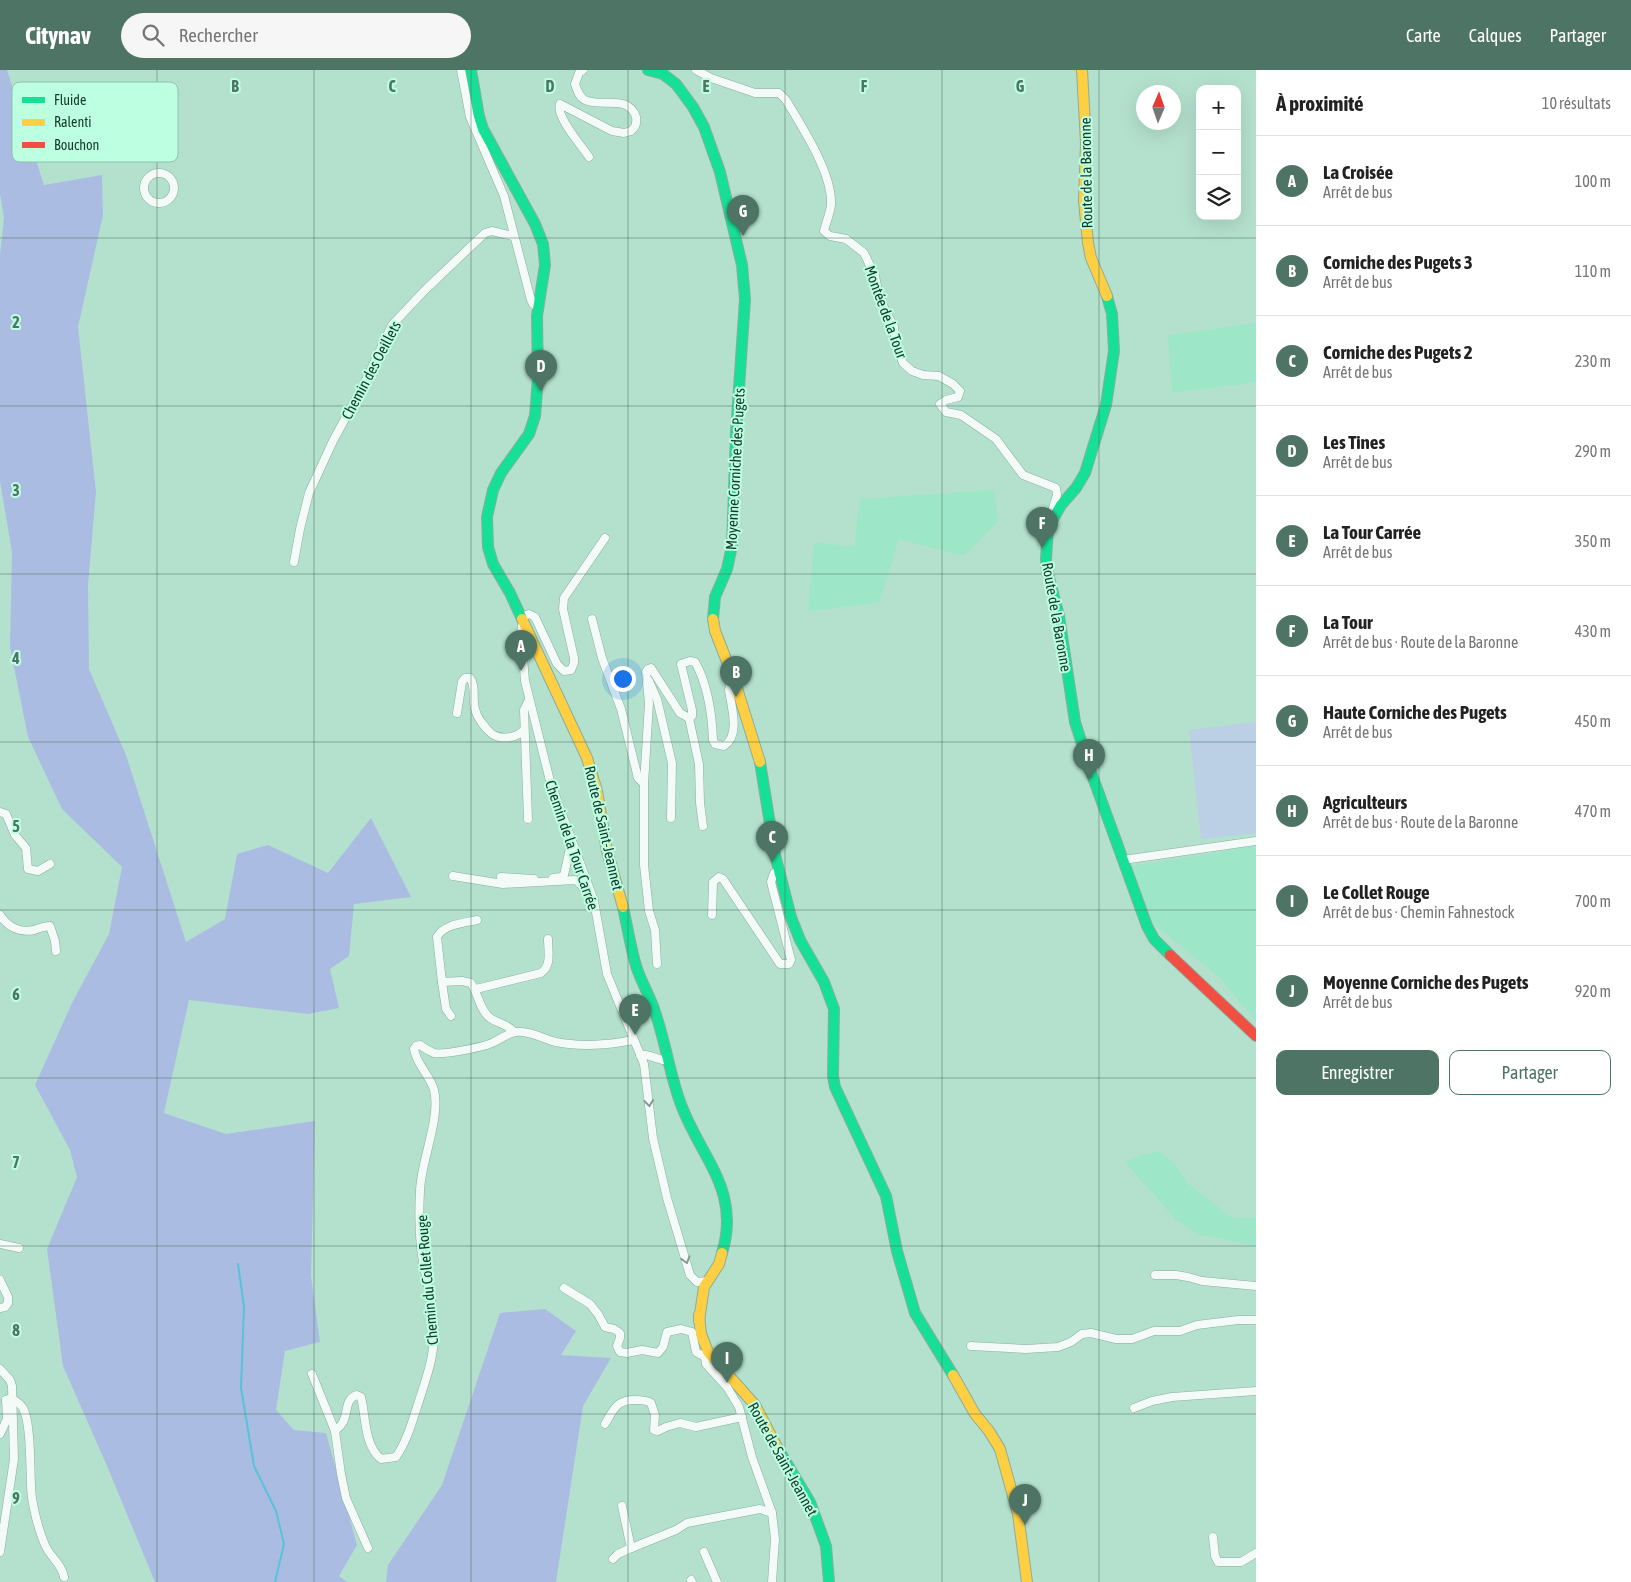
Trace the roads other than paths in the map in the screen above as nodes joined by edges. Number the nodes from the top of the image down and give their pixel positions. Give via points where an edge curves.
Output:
1 (461, 70) edge
2 (471, 70) edge
3 (583, 70) edge
4 (649, 70) edge
5 (696, 70) edge
6 (1082, 70) edge
7 (590, 157) dead end
8 (175, 187) joint
9 (513, 236) junction
10 (538, 307) junction
11 (1055, 514) junction
12 (605, 538) dead end
13 (294, 562) dead end
14 (592, 618) dead end
15 (523, 620) junction
16 (647, 677) junction
17 (735, 682) junction
18 (529, 700) junction
19 (457, 713) dead end
20 (689, 718) junction
21 (524, 730) junction
22 (644, 784) junction
23 (0, 812) edge
24 (671, 818) dead end
25 (528, 819) dead end
26 (703, 826) dead end
27 (572, 839) junction
28 (1256, 841) edge
29 (1123, 860) junction
30 (50, 864) dead end
31 (779, 871) junction
32 (453, 876) dead end
33 (501, 877) dead end
34 (594, 901) junction
35 (712, 914) dead end
36 (0, 915) edge
37 (477, 920) dead end
38 (548, 939) dead end
39 (56, 951) dead end
40 (657, 964) dead end
41 (442, 982) junction
42 (476, 990) junction
43 (452, 1016) dead end
44 (514, 1032) junction
45 (1256, 1036) edge
46 (633, 1040) junction
47 (640, 1055) junction
48 (668, 1060) junction
49 (0, 1244) edge
50 (19, 1248) dead end
51 (1154, 1275) dead end
52 (0, 1280) edge
53 (703, 1282) junction
54 (1256, 1286) edge
55 (564, 1288) dead end
56 (0, 1308) edge
57 (1256, 1320) edge
58 (971, 1346) dead end
59 (707, 1354) junction
60 (0, 1369) edge
61 (312, 1374) dead end
62 (1256, 1392) edge
63 (8, 1400) edge
64 (1134, 1408) dead end
65 (742, 1416) junction
66 (605, 1424) dead end
67 (2, 1430) edge
68 (13, 1430) junction
69 (335, 1431) junction
70 (622, 1506) dead end
71 (772, 1513) junction
72 (1213, 1537) dead end
73 (368, 1548) dead end
74 (631, 1548) junction
75 (0, 1552) edge
76 (704, 1552) dead end
77 (1256, 1554) edge
78 (613, 1559) dead end
79 (64, 1577) dead end
80 (717, 1582) edge
81 (772, 1582) edge
82 (829, 1582) edge
83 (1027, 1582) edge

1 - 9 street via 470,117 501,190
2 - 10 main road, Route de Saint-Jeannet via 483,129 527,207 543,244 545,265
3 - 7 street via 575,84 584,100 624,105 633,112 636,120 631,132 618,133 560,104 564,122
4 - 17 main road, Moyenne Corniche des Pugets via 663,74 676,84 704,127 720,172 742,265 745,299 732,546 713,608 715,631
5 - 11 street, Montée de la Tour via 755,93 779,93 786,100 828,183 831,204 824,232 846,239 864,254 875,276 880,300 894,327 896,346 903,363 912,371 939,376 953,384 960,391 958,397 940,404 946,412 961,415 996,439 1024,475 1056,488
6 - 11 main road, Route de la Baronne via 1086,144 1084,201 1088,244 1109,301 1114,350 1106,405 1084,474
8 - 8 street via 170,176 159,172 149,176 144,184 144,194 151,202 161,204 170,199
9 - 10 street via 532,304
9 - 13 street, Chemin des Oeillets via 485,233 392,325 309,493
10 - 15 main road, Route de Saint-Jeannet via 535,416 528,434 497,481 487,524 493,564
11 - 29 main road, Route de la Baronne via 1048,528 1046,559 1072,709
12 - 15 street via 564,598 563,609 574,658 571,670 564,671 557,664 535,617 528,614
14 - 22 street via 638,778
15 - 18 street, Chemin de la Tour Carrée via 521,633
15 - 48 main road, Route de Saint-Jeannet via 592,773 632,954 655,1011
16 - 20 street via 651,668 680,713
16 - 22 street via 649,703
16 - 24 street via 657,699 672,763
17 - 20 street via 729,690 732,738 724,746 718,746 713,740 710,706 700,672 695,662 680,664 692,710
17 - 31 main road, Moyenne Corniche des Pugets via 759,754
18 - 21 street via 524,710
18 - 27 street, Chemin de la Tour Carrée via 550,781
19 - 21 street via 462,682 470,678 473,682 473,704 490,733 509,737 520,735
20 - 26 street via 700,764
21 - 25 street
22 - 40 street via 646,897 655,930
23 - 30 street via 6,814 15,835 26,848 28,869 38,871
27 - 33 street via 561,877
27 - 34 street, Chemin de la Tour Carrée
28 - 29 street
29 - 45 main road, Route de la Baronne via 1154,938
31 - 35 street via 774,873 771,882 791,960 789,964 780,964 719,877 713,882
31 - 83 main road, Moyenne Corniche des Pugets via 794,926 824,982 834,1009 835,1087 886,1196 897,1251 915,1313 1000,1449 1018,1514
32 - 34 street via 503,884 575,880
34 - 46 street, Chemin de la Tour Carrée via 607,974
36 - 39 street via 9,925 22,930 50,926
37 - 41 street via 440,931 437,937
38 - 42 street via 548,963 541,973
41 - 42 street via 471,983
41 - 43 street via 446,1009
42 - 44 street via 490,1018 506,1024
44 - 46 street via 577,1044
44 - 69 street, Chemin du Collet Rouge via 493,1043 441,1053 420,1044 414,1049 416,1059 434,1090 433,1122 420,1191 421,1247 434,1336 432,1354 410,1429 396,1456 381,1459 376,1455 368,1437 361,1397 357,1394 349,1400 342,1424
46 - 47 street, Chemin de la Tour Carrée
47 - 48 street
47 -> 53 street, Chemin de la Tour Carrée via 646,1074 653,1138 667,1198 690,1274 694,1280
48 - 53 main road, Route de Saint-Jeannet via 682,1107 726,1200 727,1233 721,1257
49 - 50 street
51 - 54 street
52 - 56 street via 8,1303
53 - 59 main road, Route de Saint-Jeannet via 697,1294 699,1322
55 - 59 street via 590,1304 605,1327 620,1333 617,1346 620,1352 642,1350 658,1353 667,1332 681,1329 692,1332 696,1352
57 - 58 street via 1197,1325 1132,1339 1082,1334 1058,1347
59 - 65 street via 706,1364 733,1397
59 - 82 main road, Route de Saint-Jeannet via 755,1405 810,1502 826,1546
60 - 63 street via 12,1386
61 - 69 street
62 - 64 street via 1172,1397
63 - 67 street via 7,1420
63 - 68 street
63 - 79 street via 18,1402 24,1410 36,1514 44,1544 63,1569
65 - 66 street via 696,1427 680,1423 658,1432 654,1430 656,1416 651,1403 647,1400 626,1400 619,1403
65 - 71 street via 752,1457
67 - 68 street via 9,1426
68 - 75 street via 14,1459
69 - 73 street via 346,1498
70 - 74 street
71 - 74 street via 760,1509 687,1524
71 - 81 street via 775,1539
72 - 77 street via 1218,1562 1241,1562
74 - 78 street
76 - 80 street

